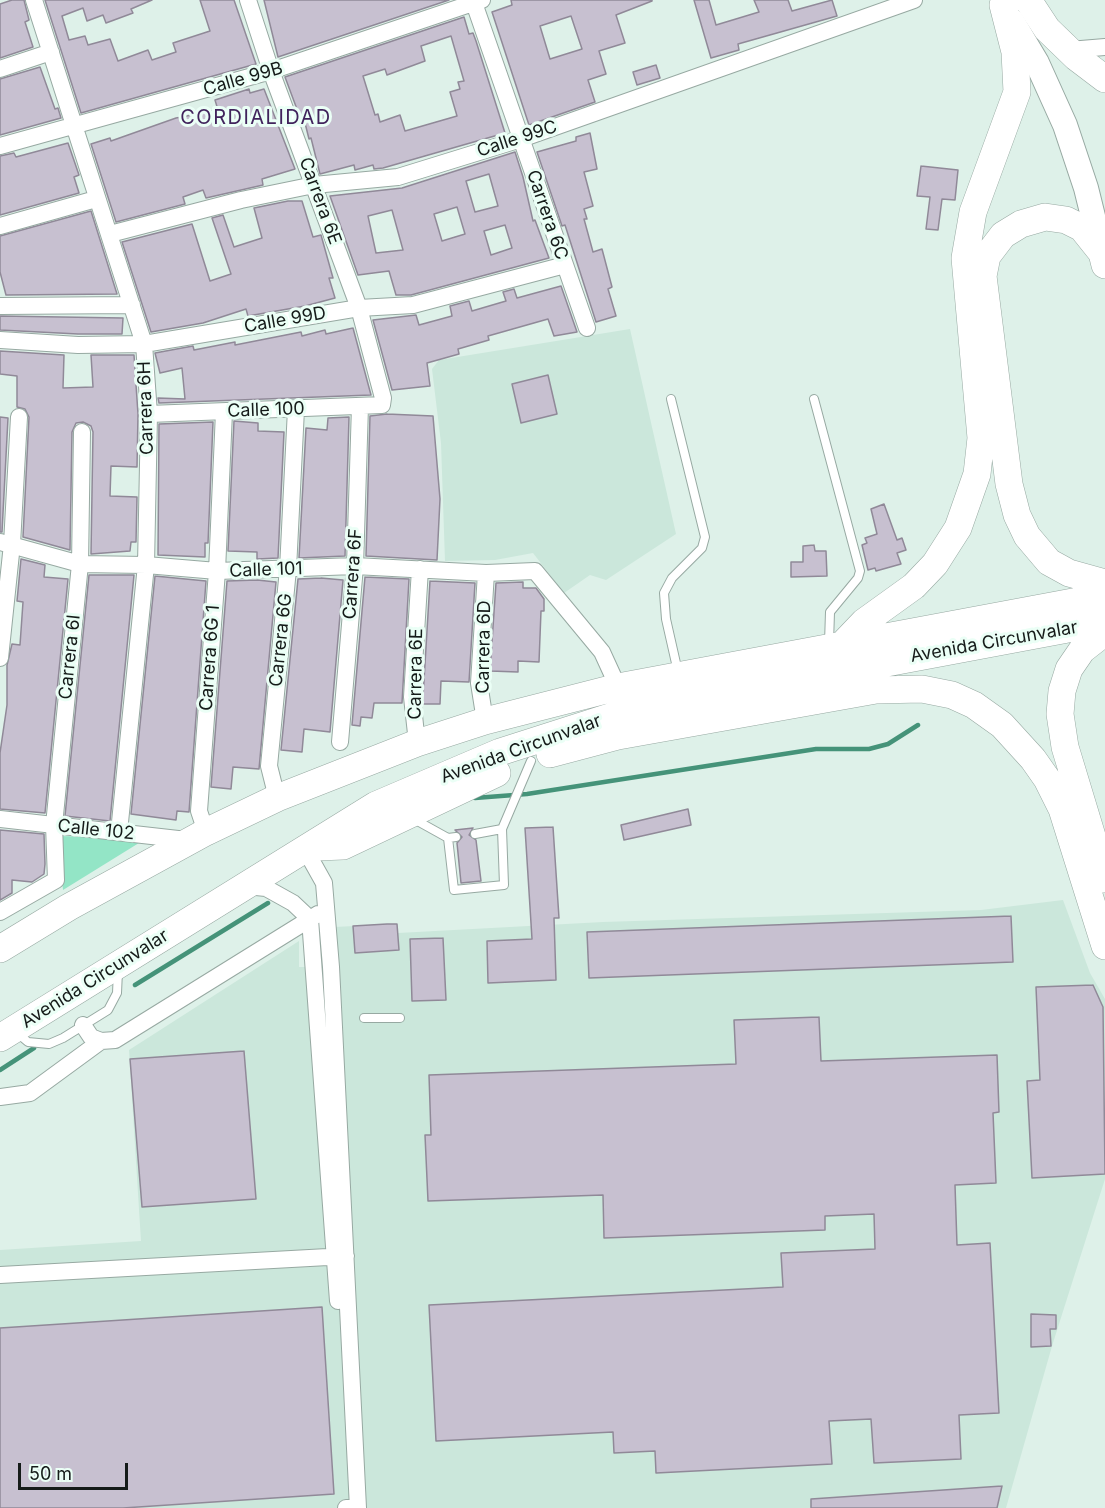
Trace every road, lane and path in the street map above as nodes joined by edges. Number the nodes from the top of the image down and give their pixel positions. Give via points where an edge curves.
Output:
1 (34, 0) edge
2 (248, 0) edge
3 (914, 0) edge
4 (476, 1) edge
5 (1014, 1) edge
6 (1105, 47) edge
7 (1069, 50) junction
8 (51, 51) junction
9 (0, 69) edge
10 (272, 72) junction
11 (1105, 79) edge
12 (75, 125) junction
13 (521, 139) junction
14 (0, 146) edge
15 (314, 185) junction
16 (96, 199) junction
17 (1105, 202) edge
18 (0, 226) edge
19 (110, 234) junction
20 (1104, 259) edge
21 (565, 265) junction
22 (132, 305) junction
23 (0, 306) edge
24 (358, 308) junction
25 (587, 328) dead end
26 (0, 340) edge
27 (144, 344) junction
28 (670, 399) dead end
29 (814, 399) dead end
30 (382, 405) joint
31 (360, 406) junction
32 (296, 409) junction
33 (224, 411) junction
34 (149, 414) junction
35 (19, 417) dead end
36 (82, 432) dead end
37 (6, 543) edge
38 (80, 564) junction
39 (146, 565) junction
40 (355, 566) junction
41 (288, 569) junction
42 (420, 570) junction
43 (217, 571) junction
44 (486, 573) junction
45 (1105, 583) edge
46 (1105, 596) edge
47 (1105, 622) edge
48 (1105, 632) edge
49 (836, 646) junction
50 (0, 658) edge
51 (867, 666) junction
52 (679, 676) junction
53 (618, 687) junction
54 (723, 692) junction
55 (796, 703) junction
56 (485, 721) junction
57 (340, 742) dead end
58 (417, 743) junction
59 (531, 761) junction
60 (277, 798) junction
61 (407, 815) junction
62 (0, 819) edge
63 (54, 825) junction
64 (502, 829) junction
65 (119, 832) junction
66 (475, 834) dead end
67 (199, 836) junction
68 (306, 848) junction
69 (1105, 879) edge
70 (246, 886) junction
71 (327, 909) junction
72 (0, 912) edge
73 (310, 919) junction
74 (7, 938) edge
75 (1105, 946) edge
76 (118, 965) junction
77 (400, 1017) dead end
78 (364, 1018) dead end
79 (83, 1025) junction
80 (6, 1034) edge
81 (101, 1041) junction
82 (0, 1097) edge
83 (341, 1256) junction
84 (0, 1275) edge
85 (347, 1508) edge
86 (358, 1508) edge

1 - 8 street, Carrera 6H
2 - 10 street, Carrera 6E
3 - 13 street, Calle 99C
4 - 10 street, Calle 99B
4 - 13 street, Carrera 6C
5 - 7 highway
5 - 17 main road via 1072,104
5 - 20 main road via 1065,124
5 - 49 highway via 1017,92 976,202 964,258 981,438 973,490 958,528 935,564 891,606
6 - 7 street
7 - 11 highway
8 - 9 street
8 - 12 street, Carrera 6H
10 - 12 street, Calle 99B
10 - 15 street, Carrera 6E
12 - 14 street, Calle 99B
12 - 16 street, Carrera 6H
13 - 15 street, Calle 99C via 398,177
13 - 21 street, Carrera 6C
15 - 19 street, Calle 99C
15 - 24 street, Carrera 6E
16 - 18 street
16 - 19 street, Carrera 6H
19 - 22 street, Carrera 6H
20 - 45 highway via 1089,234 1075,223 1036,218 1010,229 995,242 983,276 1017,515 1027,536 1049,562 1069,573
21 - 24 street, Calle 99D via 413,305
21 - 25 street, Carrera 6C
22 - 23 street
22 - 27 street, Carrera 6H
24 - 27 street, Calle 99D
24 - 30 street, Carrera 6E
26 - 27 street, Calle 99D
27 - 34 street, Carrera 6H
28 - 52 lane via 705,537 702,548 672,578 664,593
29 - 49 lane via 860,571 830,612
30 - 31 street, Calle 100
31 - 32 street, Calle 100
31 - 40 street, Carrera 6F
32 - 33 street, Calle 100
32 - 41 street, Carrera 6G
33 - 34 street, Calle 100
33 - 43 street, Carrera 6G 1
34 - 39 street, Carrera 6H
35 - 37 street
36 - 38 street, Carrera 6I
37 - 38 street, Calle 101
37 - 50 street
38 - 39 street, Calle 101
38 - 63 street, Carrera 6I
39 - 43 street, Calle 101
39 - 65 street, Carrera 6H
40 - 41 street, Calle 101
40 - 42 street, Calle 101
40 - 57 street, Carrera 6F
41 - 43 street, Calle 101
41 - 60 street, Carrera 6G via 269,766
42 - 44 street, Calle 101
42 - 58 street, Carrera 6E via 412,697
43 - 67 street, Carrera 6G 1
44 - 53 street, Calle 101 via 535,571 602,652
44 - 56 street, Carrera 6D via 479,683
46 - 49 highway, Avenida Circunvalar
47 - 51 highway, Avenida Circunvalar
48 - 69 highway via 1082,650 1069,669 1060,714 1065,747
49 - 52 highway, Avenida Circunvalar
51 - 54 highway, Avenida Circunvalar
51 - 55 highway
52 - 53 highway, Avenida Circunvalar
53 - 56 highway, Avenida Circunvalar
54 - 55 highway
54 - 68 highway, Avenida Circunvalar via 625,712 500,752 376,806
55 - 59 highway via 618,736
55 - 75 highway via 876,690 922,689 959,697 993,717 1033,759 1053,790
56 - 58 highway, Avenida Circunvalar
58 - 60 highway, Avenida Circunvalar
59 - 61 highway via 488,776
59 - 64 lane
60 - 67 highway, Avenida Circunvalar
61 - 64 lane via 452,838 454,890 504,885
61 - 68 highway via 343,846
62 - 63 street, Calle 102
63 - 65 street, Calle 102
63 - 72 street, Carrera 6I via 57,880
64 - 66 lane
65 - 67 street, Calle 102
67 - 74 highway, Avenida Circunvalar
68 - 70 highway, Avenida Circunvalar
68 - 71 street via 324,883
70 - 73 street via 266,888 293,903
70 - 76 highway, Avenida Circunvalar
71 - 73 street
71 - 83 street
73 - 81 street via 115,1040
73 - 83 street
76 - 79 lane via 117,993 108,1010
76 - 80 highway, Avenida Circunvalar
77 - 78 lane
79 - 80 lane via 49,1044
79 - 81 street
81 - 82 street via 30,1093
83 - 84 street
83 - 85 street
83 - 86 street
85 - 86 street

